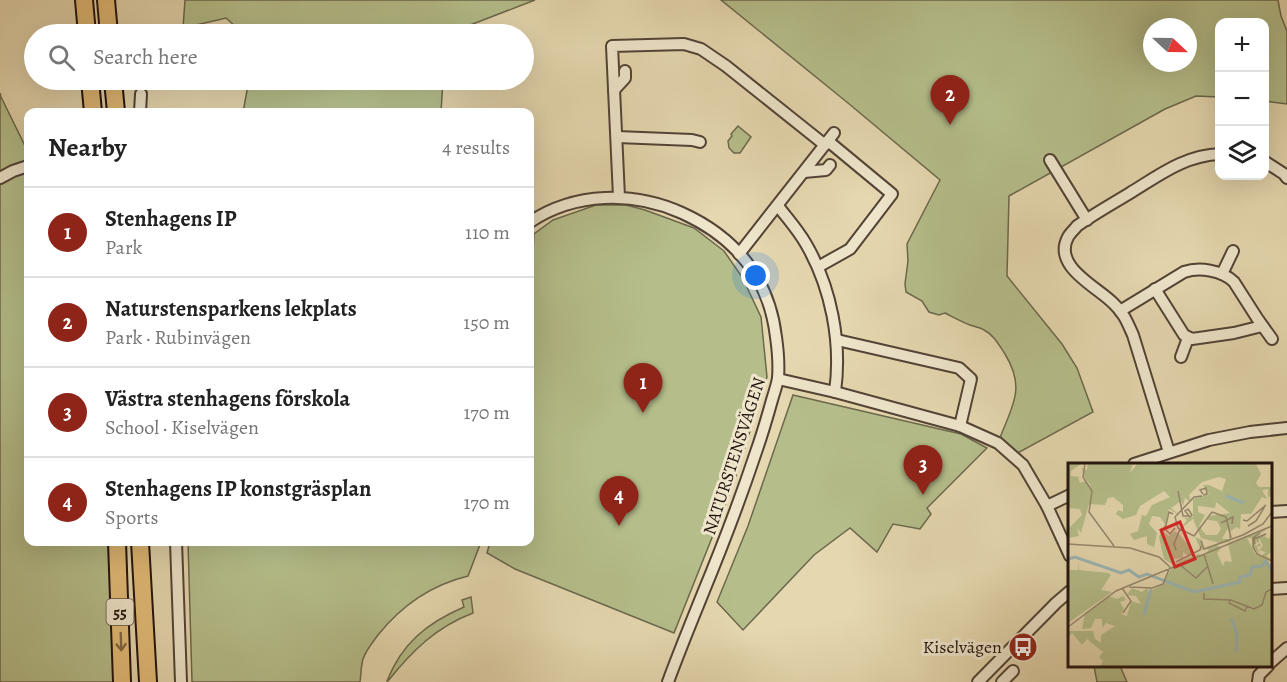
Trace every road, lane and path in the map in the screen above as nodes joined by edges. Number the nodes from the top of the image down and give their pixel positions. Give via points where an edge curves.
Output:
1 (84, 0) edge
2 (106, 0) edge
3 (86, 24) edge
4 (108, 24) edge
5 (625, 71) dead end
6 (91, 90) edge
7 (114, 90) edge
8 (614, 90) junction
9 (141, 94) dead end
10 (93, 108) edge
11 (116, 108) edge
12 (140, 108) edge
13 (617, 137) junction
14 (829, 140) junction
15 (700, 142) dead end
16 (1215, 155) edge
17 (1050, 160) dead end
18 (1269, 164) edge
19 (830, 165) dead end
20 (24, 167) edge
21 (804, 172) junction
22 (0, 178) edge
23 (1287, 178) edge
24 (619, 197) junction
25 (778, 206) junction
26 (534, 220) edge
27 (1087, 220) junction
28 (1233, 251) dead end
29 (739, 254) junction
30 (818, 267) junction
31 (1222, 274) junction
32 (1155, 289) junction
33 (1120, 311) junction
34 (1262, 326) junction
35 (1188, 338) junction
36 (1272, 339) dead end
37 (837, 340) junction
38 (1181, 357) dead end
39 (778, 379) junction
40 (835, 392) junction
41 (960, 426) junction
42 (1287, 428) edge
43 (1169, 452) junction
44 (1139, 463) edge
45 (1068, 496) edge
46 (1047, 506) junction
47 (1287, 511) edge
48 (1272, 512) edge
49 (117, 546) edge
50 (140, 546) edge
51 (176, 546) edge
52 (1068, 552) edge
53 (1287, 588) edge
54 (1272, 589) edge
55 (1068, 593) edge
56 (1287, 648) edge
57 (1272, 661) edge
58 (1266, 667) edge
59 (1013, 670) dead end
60 (122, 682) edge
61 (148, 682) edge
62 (181, 682) edge
63 (668, 682) edge
64 (978, 682) edge
65 (1002, 682) edge
66 (1258, 682) edge

1 - 3 main road
2 - 4 main road
5 - 8 street via 625,78
6 - 10 main road
7 - 11 main road
8 - 13 street
8 - 14 street via 612,46 684,44 709,54
9 - 12 street
13 - 15 street
13 - 24 street
14 - 21 street
14 - 30 street via 892,194 850,249
16 - 27 street via 1176,165
17 - 27 street
18 - 23 street
19 - 21 street via 826,170
20 - 22 street
21 - 25 street
24 - 26 street, NATURSTENSVÄGEN via 577,202
24 - 29 street, NATURSTENSVÄGEN via 645,200 686,215
25 - 29 street
25 - 30 street
27 - 33 street via 1068,237 1067,258 1077,274
28 - 31 street
29 - 39 street, NATURSTENSVÄGEN via 754,271 774,321
30 - 37 street
31 - 32 street via 1192,269
31 - 34 street via 1234,282
32 - 33 street
32 - 35 street
33 - 43 street via 1133,336
34 - 35 street
34 - 36 street
35 - 38 street
37 - 40 street
37 - 41 street via 958,368 971,379
39 - 40 street
39 - 63 street, NATURSTENSVÄGEN via 732,522
40 - 41 street
41 - 46 street via 998,443 1014,455
42 - 43 street via 1209,440
43 - 44 street
45 - 46 street
46 - 52 street
47 - 48 street
49 -> 60 main road, 55
50 - 61 main road, 55
51 - 62 street
53 - 54 street
55 - 64 street
56 - 57 street
58 - 66 street
59 - 65 street

